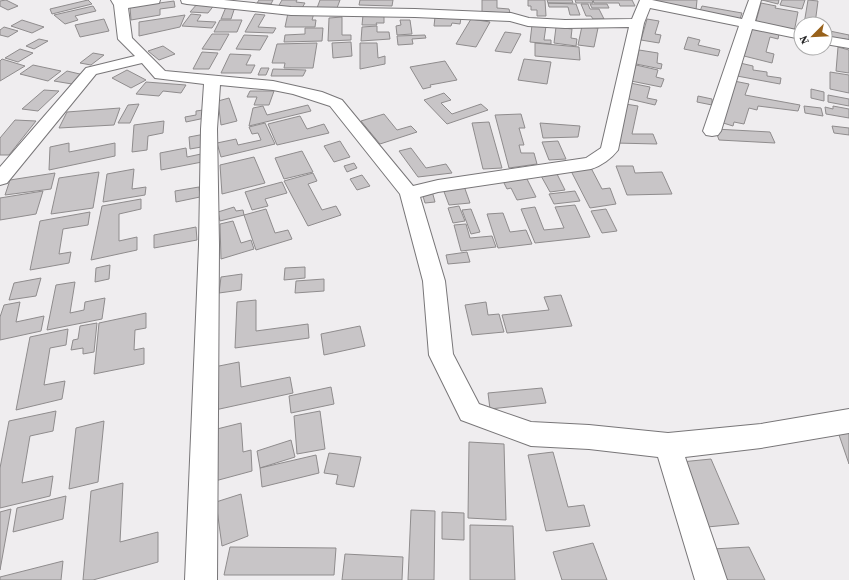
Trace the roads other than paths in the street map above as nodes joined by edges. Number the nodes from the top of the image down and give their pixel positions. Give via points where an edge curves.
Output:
1 (154, 0) edge
2 (187, 0) edge
3 (755, 0) edge
4 (119, 2) edge
5 (646, 2) edge
6 (637, 23) junction
7 (746, 24) junction
8 (793, 33) edge
9 (833, 41) edge
10 (849, 44) edge
11 (146, 58) junction
12 (212, 80) junction
13 (712, 131) dead end
14 (0, 180) edge
15 (410, 193) junction
16 (849, 421) edge
17 (668, 446) junction
18 (201, 580) edge
19 (711, 580) edge

1 - 4 street
2 - 6 street via 291,11 511,17 528,22 564,24
3 - 7 street
4 - 11 street via 124,39
5 - 6 street
5 - 7 street
6 - 15 street via 609,150 591,163 438,186
7 - 8 street
7 - 13 street
9 - 10 street
11 - 12 street via 160,75
11 - 14 street via 91,71
12 - 15 street via 266,84 320,95 336,103
12 - 18 street
15 - 17 street via 434,281 441,355 470,412 530,434 589,437
16 - 17 street via 761,436
17 - 19 street

